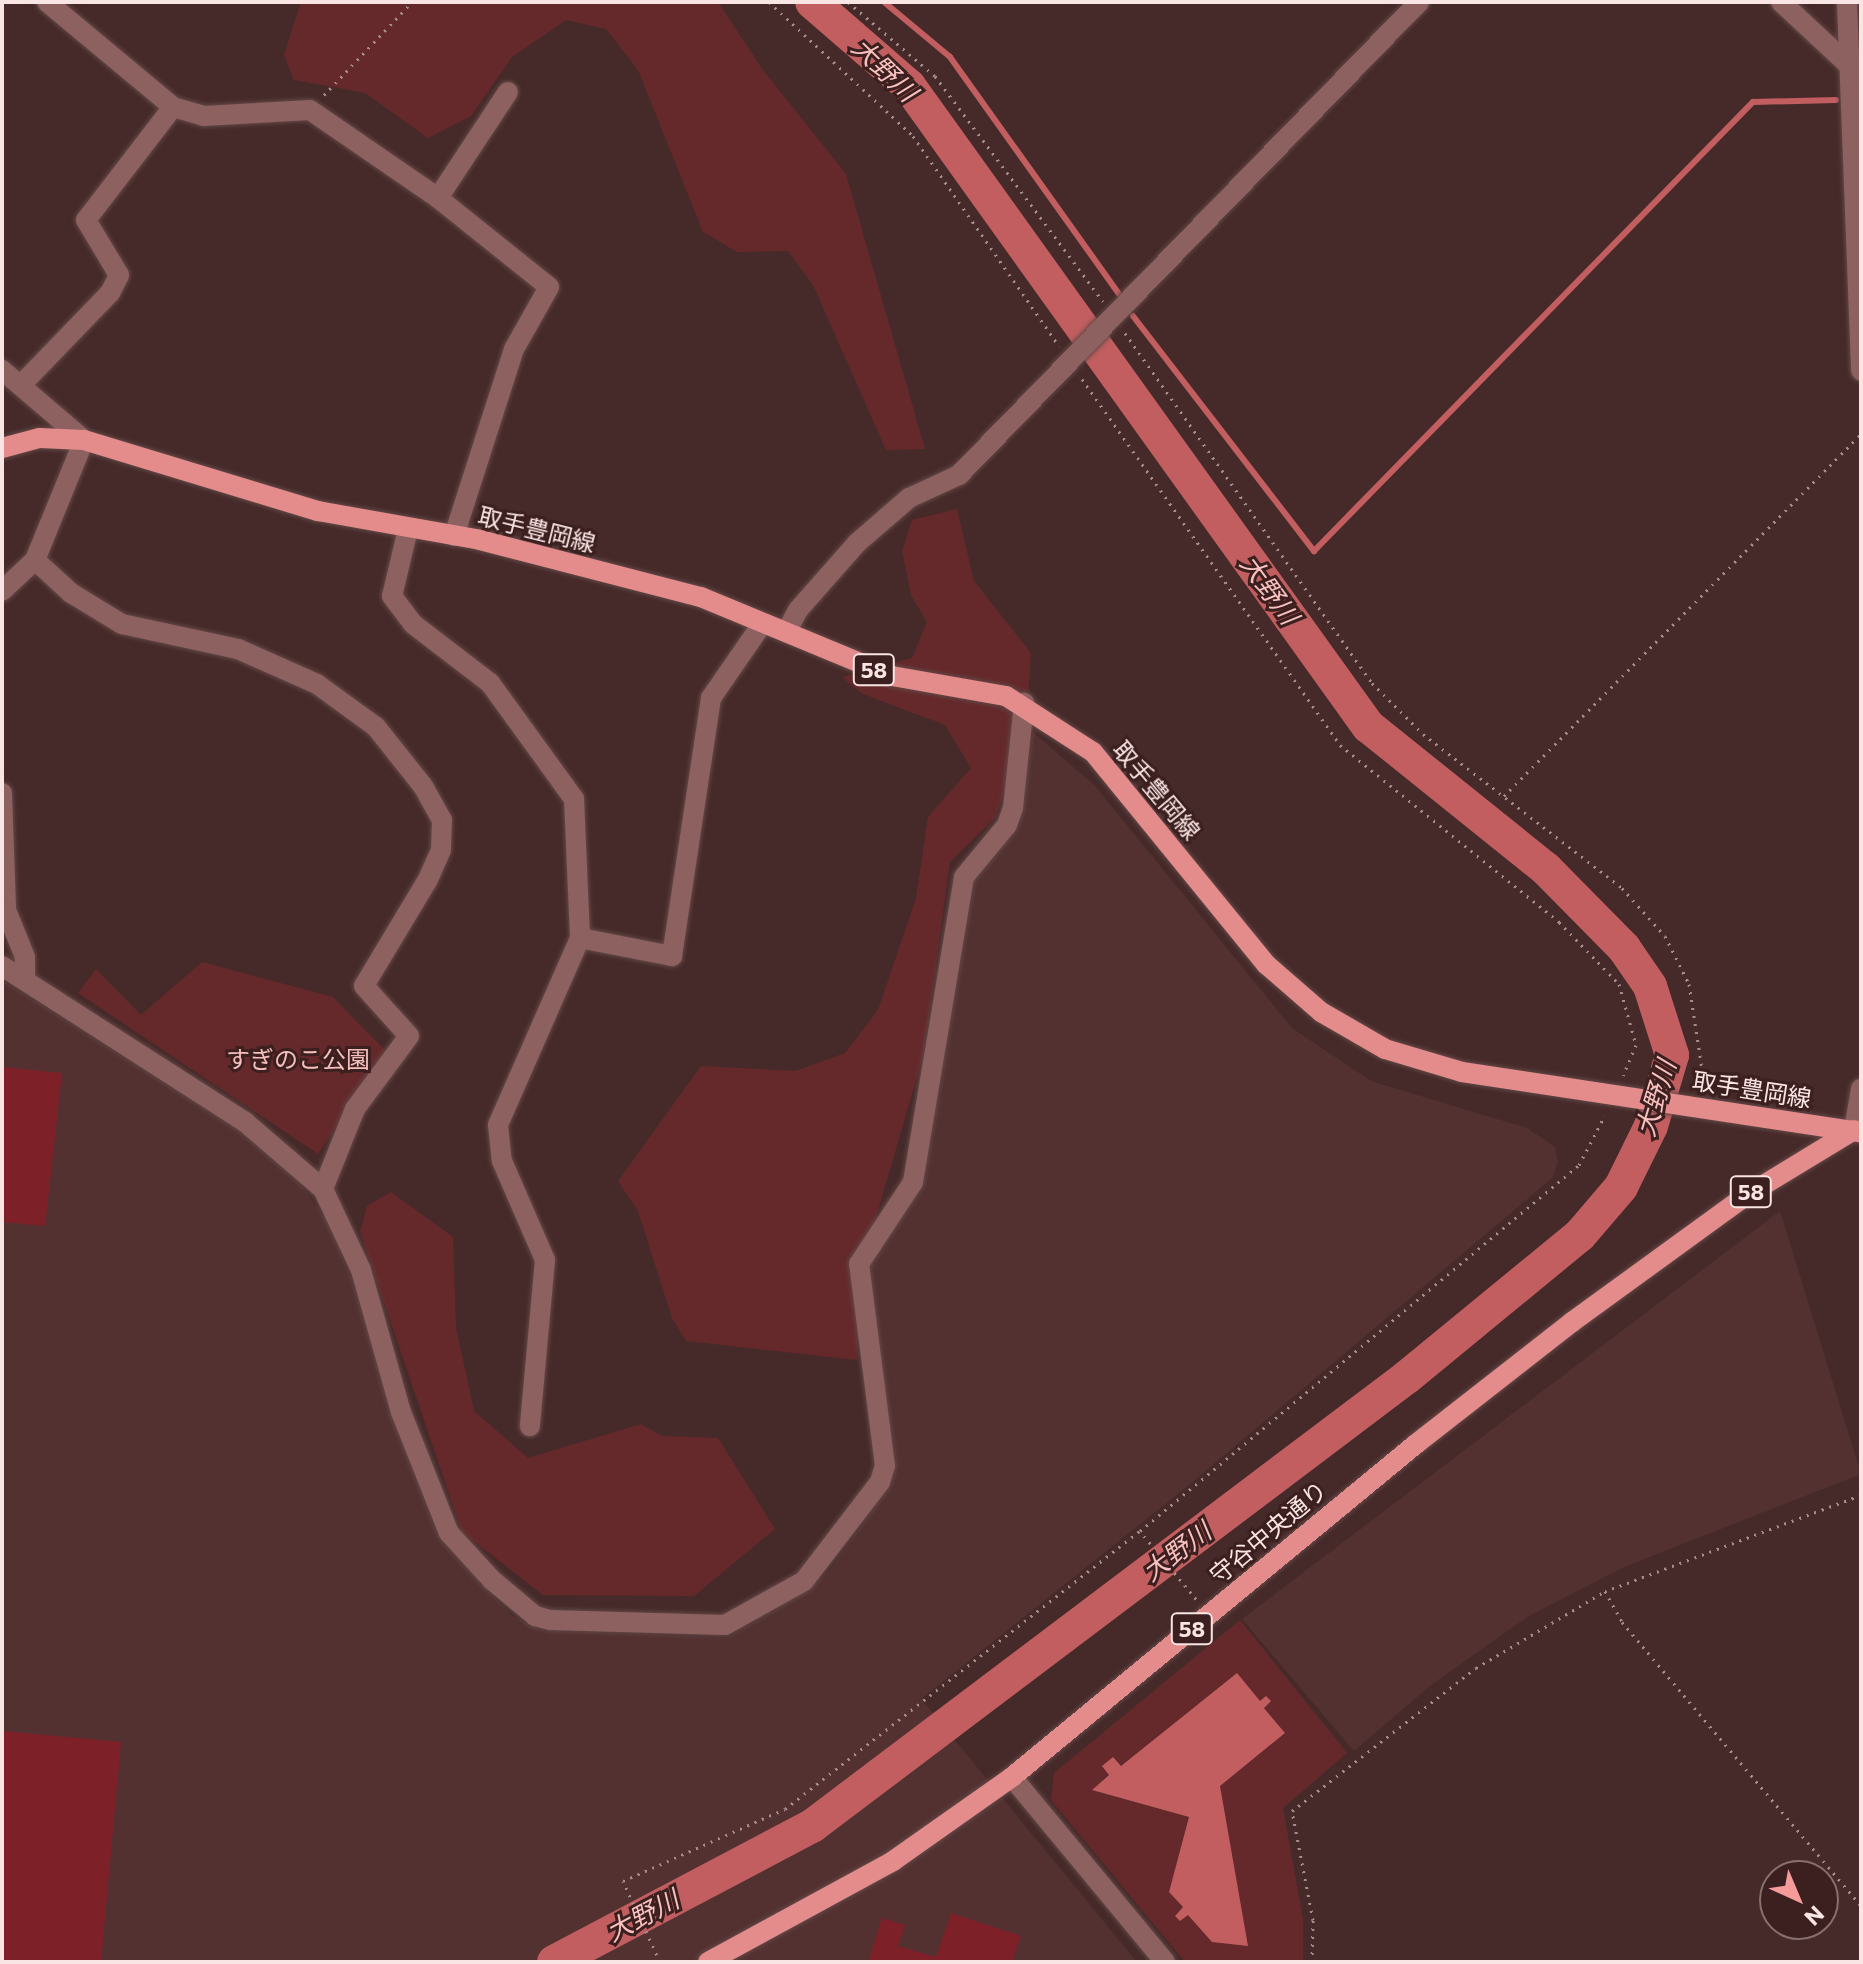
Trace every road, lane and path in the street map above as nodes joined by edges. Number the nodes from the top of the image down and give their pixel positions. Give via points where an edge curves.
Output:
1 (47, 2) edge
2 (412, 2) edge
3 (769, 2) edge
4 (848, 2) edge
5 (1419, 2) edge
6 (1781, 2) edge
7 (1847, 2) edge
8 (1852, 68) junction
9 (508, 92) dead end
10 (173, 107) junction
11 (310, 110) junction
12 (438, 198) junction
13 (1114, 315) junction
14 (1069, 361) junction
15 (2, 370) edge
16 (1861, 371) edge
17 (22, 384) junction
18 (1861, 434) edge
19 (84, 440) junction
20 (2, 448) edge
21 (408, 529) junction
22 (454, 536) junction
23 (35, 560) junction
24 (2, 591) edge
25 (762, 624) junction
26 (786, 632) junction
27 (1024, 703) junction
28 (2, 793) edge
29 (1503, 797) junction
30 (580, 938) junction
31 (2, 966) edge
32 (25, 979) junction
33 (1861, 1089) edge
34 (1623, 1095) junction
35 (1699, 1107) junction
36 (1857, 1131) edge
37 (323, 1189) junction
38 (530, 1426) dead end
39 (1861, 1495) edge
40 (1140, 1531) junction
41 (1605, 1591) junction
42 (1209, 1615) junction
43 (1012, 1777) junction
44 (1861, 1906) edge
45 (660, 1962) edge
46 (708, 1962) edge
47 (1165, 1962) edge
48 (1312, 1962) edge

1 - 10 street
2 - 11 path
3 - 14 path via 913,136
4 - 13 path via 935,76
5 - 13 street
6 - 8 street
7 - 8 street
8 - 16 street
9 - 12 street
10 - 11 street via 204,116
10 - 17 street via 86,220 119,275 110,293
11 - 12 street
12 - 22 street via 549,287 514,349
13 - 14 street
13 - 29 path via 1372,683 1423,734
14 - 26 street via 959,475 909,498 857,543 798,610
14 - 34 path via 1340,745 1559,922 1619,984 1636,1045
15 - 17 street
17 - 19 street
18 - 29 path
19 - 20 main road, 取手豊岡線 / 58 via 40,438
19 - 21 main road, 取手豊岡線 / 58 via 318,511
19 - 23 street
21 - 22 main road, 取手豊岡線 / 58
21 - 30 street via 392,596 413,624 490,683 574,799
22 - 25 main road, 取手豊岡線 / 58 via 701,597
23 - 24 street
23 - 37 street via 71,593 122,624 238,649 317,684 376,727 423,786 442,820 441,850 427,881 364,986 409,1036 355,1109
25 - 26 main road, 取手豊岡線 / 58
25 - 30 street via 711,698 672,956
26 - 27 main road, 取手豊岡線 / 58 via 826,653 892,676
27 - 34 main road, 取手豊岡線 / 58 via 1093,752 1267,965 1321,1012 1385,1049 1462,1072
27 - 37 street via 1013,808 1007,825 964,877 913,1182 859,1264 885,1466 880,1482 804,1581 725,1625 550,1620 521,1605 449,1533 401,1412 361,1270
28 - 32 street via 6,910 25,957
29 - 35 path via 1622,888 1665,936 1689,984
30 - 38 street via 498,1125 502,1161 545,1260
31 - 32 street
32 - 37 street via 245,1122
33 - 36 street
34 - 35 main road, 取手豊岡線 / 58
34 - 40 path via 1579,1165
35 - 36 main road, 取手豊岡線 / 58
36 - 42 main road, 守谷中央通り / 58 via 1747,1195 1572,1322
39 - 41 path
40 - 42 path
40 - 45 path via 785,1809 623,1881
41 - 44 path via 1622,1622
41 - 48 path via 1543,1623 1476,1668 1292,1811 1313,1920
42 - 43 main road, 守谷中央通り / 58
43 - 46 main road, 守谷中央通り / 58 via 893,1861
43 - 47 street

